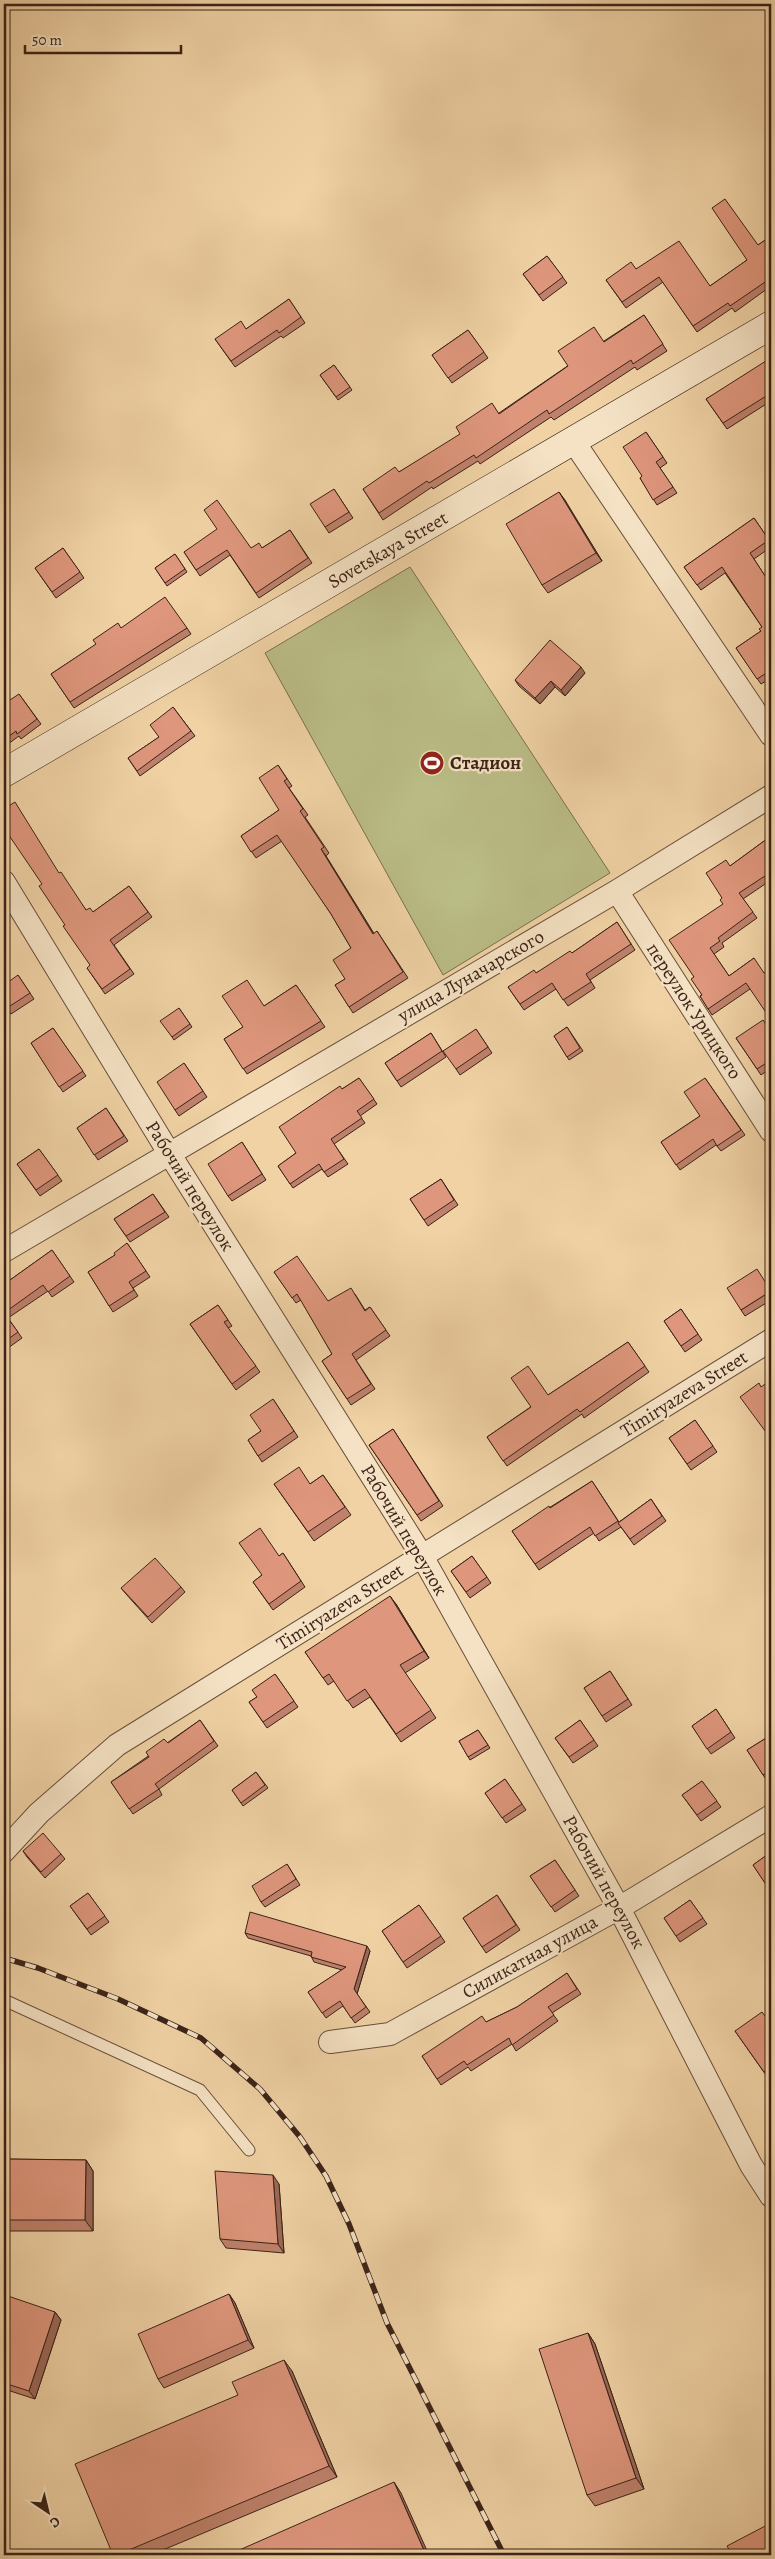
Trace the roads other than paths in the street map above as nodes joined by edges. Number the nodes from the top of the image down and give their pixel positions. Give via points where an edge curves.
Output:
1 (771, 325) edge
2 (574, 442) junction
3 (771, 734) edge
4 (4, 773) edge
5 (771, 796) edge
6 (4, 882) edge
7 (617, 891) junction
8 (771, 1131) edge
9 (169, 1153) junction
10 (4, 1251) edge
11 (771, 1340) edge
12 (422, 1556) junction
13 (771, 1816) edge
14 (4, 1852) edge
15 (619, 1908) junction
16 (4, 2000) edge
17 (330, 2042) dead end
18 (249, 2150) dead end
19 (771, 2196) edge

1 - 2 main road, Sovetskaya Street
2 - 3 street
2 - 4 main road, Sovetskaya Street
5 - 7 street, улица Луначарского
6 - 9 street, Рабочий переулок
7 - 8 street, переулок Урицкого
7 - 9 street, улица Луначарского
9 - 10 street, улица Луначарского
9 - 12 street, Рабочий переулок
11 - 12 street, Timiryazeva Street
12 - 14 street, Timiryazeva Street via 117,1745 39,1813
12 - 15 street, Рабочий переулок
13 - 15 street, Силикатная улица
15 - 17 street, Силикатная улица via 390,2034
15 - 19 street, Рабочий переулок via 751,2165
16 - 18 lane via 200,2090

